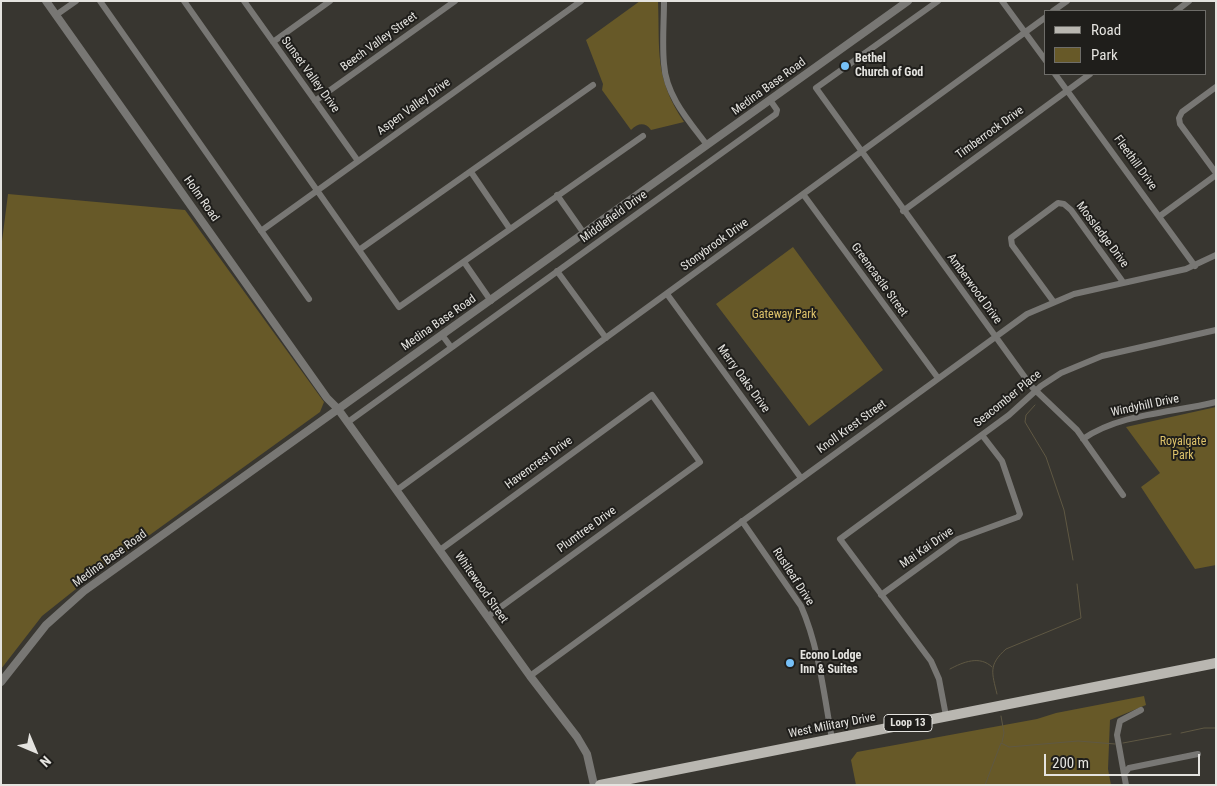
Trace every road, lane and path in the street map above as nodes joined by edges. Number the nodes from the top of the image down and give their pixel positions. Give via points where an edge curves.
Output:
1 (46, 1) edge
2 (76, 1) edge
3 (100, 1) edge
4 (184, 1) edge
5 (244, 1) edge
6 (330, 1) edge
7 (455, 1) edge
8 (580, 1) edge
9 (664, 1) edge
10 (908, 1) edge
11 (938, 1) edge
12 (1002, 1) edge
13 (1067, 1) edge
14 (1189, 1) edge
15 (1054, 10) edge
16 (1177, 10) edge
17 (56, 16) junction
18 (1044, 18) edge
19 (1025, 32) junction
20 (273, 42) junction
21 (1044, 58) edge
22 (1056, 75) edge
23 (1089, 75) edge
24 (593, 85) dead end
25 (1216, 87) edge
26 (1068, 90) junction
27 (770, 100) junction
28 (315, 102) junction
29 (643, 136) dead end
30 (707, 146) junction
31 (861, 152) junction
32 (358, 161) junction
33 (471, 172) junction
34 (1216, 174) edge
35 (316, 191) junction
36 (803, 194) junction
37 (557, 195) junction
38 (903, 211) junction
39 (1160, 216) junction
40 (510, 229) junction
41 (260, 231) junction
42 (584, 232) junction
43 (359, 250) junction
44 (1216, 255) edge
45 (464, 262) junction
46 (1196, 266) junction
47 (557, 271) junction
48 (1124, 282) junction
49 (666, 294) junction
50 (309, 299) dead end
51 (491, 301) junction
52 (1053, 302) junction
53 (1216, 330) edge
54 (442, 335) junction
55 (995, 336) junction
56 (606, 338) junction
57 (451, 347) junction
58 (938, 378) junction
59 (1035, 391) junction
60 (652, 395) joint
61 (1216, 402) edge
62 (338, 409) junction
63 (348, 422) junction
64 (982, 435) junction
65 (1083, 439) junction
66 (801, 478) junction
67 (397, 490) junction
68 (1123, 495) dead end
69 (742, 521) junction
70 (440, 550) junction
71 (881, 596) junction
72 (487, 617) junction
73 (1216, 663) edge
74 (530, 676) junction
75 (1, 682) edge
76 (1141, 710) dead end
77 (946, 716) junction
78 (832, 739) junction
79 (1198, 754) dead end
80 (1124, 774) junction
81 (594, 785) edge
82 (600, 785) edge
83 (1126, 785) edge

1 - 17 street, Holm Road
2 - 17 street
3 - 41 street
4 - 35 street
5 - 20 street, Sunset Valley Drive
6 - 20 street
7 - 28 street, Beech Valley Street
8 - 32 street, Aspen Valley Drive
9 - 30 street via 666,76 676,102
10 - 27 street, Medina Base Road
11 - 31 street, Amberwood Drive via 816,88
12 - 19 street
13 - 15 street
14 - 16 street
17 - 62 street, Holm Road
18 - 19 street, Stonybrook Drive
19 - 21 street
19 - 31 street, Stonybrook Drive
20 - 28 street, Sunset Valley Drive
22 - 26 street, Fleethill Drive
23 - 26 street, Timberrock Drive
24 - 33 street
25 - 34 street via 1182,112 1179,118
26 - 38 street, Timberrock Drive
26 - 39 street, Fleethill Drive
27 - 30 street, Medina Base Road
27 - 47 street, Middlefield Drive via 776,114
28 - 32 street, Sunset Valley Drive
29 - 37 street
30 - 42 street, Medina Base Road
31 - 36 street, Stonybrook Drive
31 - 38 street, Amberwood Drive
32 - 35 street, Aspen Valley Drive
33 - 40 street
33 - 43 street
34 - 39 street
35 - 41 street, Aspen Valley Drive
35 - 43 street
36 - 49 street, Stonybrook Drive
36 - 58 street, Greencastle Street
37 - 40 street
37 - 42 street
38 - 55 street, Amberwood Drive
39 - 46 street, Fleethill Drive
40 - 45 street
41 - 50 street
42 - 51 street, Medina Base Road
43 - 45 street via 399,307
44 - 46 street, Knoll Krest Street
45 - 51 street
46 - 48 street, Knoll Krest Street
47 - 56 street
47 - 57 street, Middlefield Drive
48 - 52 street, Knoll Krest Street
48 - 52 street, Mossledge Drive via 1071,210 1061,203 1011,238 1012,245
49 - 56 street, Stonybrook Drive
49 - 66 street, Merry Oaks Drive
51 - 54 street, Medina Base Road
52 - 55 street, Knoll Krest Street via 1027,314
53 - 59 street, Seacomber Place via 1091,360 1061,373
54 - 57 street
54 - 62 street, Medina Base Road
55 - 58 street, Knoll Krest Street
55 - 59 street, Amberwood Drive
56 - 67 street, Stonybrook Drive
57 - 63 street, Middlefield Drive
58 - 66 street, Knoll Krest Street
59 - 64 street, Seacomber Place
59 - 65 street, Amberwood Drive
60 - 70 street, Havencrest Drive
60 - 72 street, Plumtree Drive via 700,462
61 - 65 street, Windyhill Drive via 1122,421
62 - 63 street, Whitewood Street
62 - 75 street, Medina Base Road via 79,594 46,625
63 - 67 street, Whitewood Street
64 - 71 street, Seacomber Place via 840,539
64 - 71 street, Mai Kai Drive via 1005,468 1020,514 958,539
65 - 68 street, Amberwood Drive
66 - 69 street, Knoll Krest Street
67 - 70 street, Whitewood Street
69 - 74 street, Knoll Krest Street
69 - 78 street, Rustleaf Drive via 806,616
70 - 72 street, Whitewood Street
71 - 77 street via 931,661 939,679
72 - 74 street, Whitewood Street
73 - 77 main road, West Military Drive / Loop 13
74 - 81 street, Whitewood Street via 582,744
76 - 80 street via 1120,721 1117,735
77 - 78 main road, West Military Drive / Loop 13
78 - 82 main road, West Military Drive / Loop 13
79 - 80 street via 1129,768
80 - 83 street

